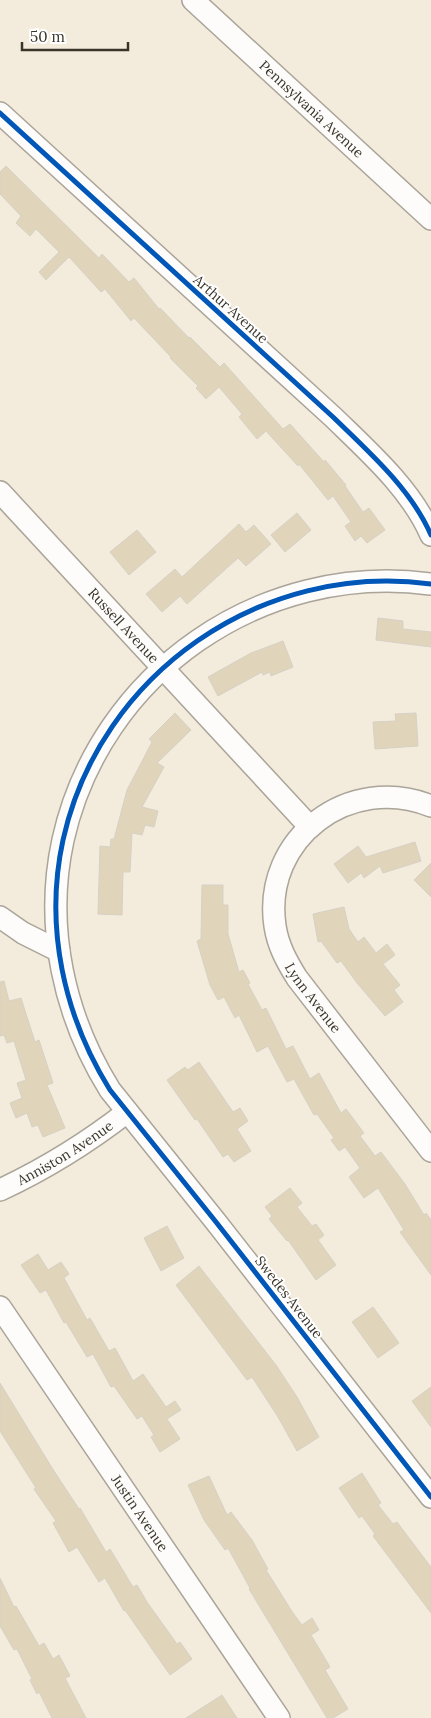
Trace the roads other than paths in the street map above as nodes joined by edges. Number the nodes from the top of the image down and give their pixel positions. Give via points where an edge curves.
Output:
1 (193, 0) edge
2 (0, 113) edge
3 (431, 219) edge
4 (0, 492) edge
5 (431, 535) edge
6 (431, 584) edge
7 (163, 668) junction
8 (431, 806) edge
9 (310, 827) junction
10 (0, 918) edge
11 (59, 951) junction
12 (127, 1112) junction
13 (431, 1151) edge
14 (0, 1190) edge
15 (0, 1307) edge
16 (431, 1497) edge
17 (279, 1718) edge

1 - 3 street, Pennsylvania Avenue
2 - 5 street, Arthur Avenue via 374,457 405,493
4 - 7 street, Russell Avenue
6 - 7 street, Anniston Avenue via 369,581 308,590 269,602 231,619
7 - 9 street, Russell Avenue
7 - 11 street, Anniston Avenue via 111,729 90,764 74,802 57,882
8 - 9 street, Lynn Avenue via 407,798 371,798 347,804 326,814
9 - 13 street, Lynn Avenue via 292,848 278,878 274,910 281,950 297,978
10 - 11 street
11 - 12 street, Anniston Avenue via 68,996 81,1036 99,1072
12 - 14 street, Anniston Avenue via 62,1157
12 - 16 street, Swedes Avenue
15 - 17 street, Justin Avenue

